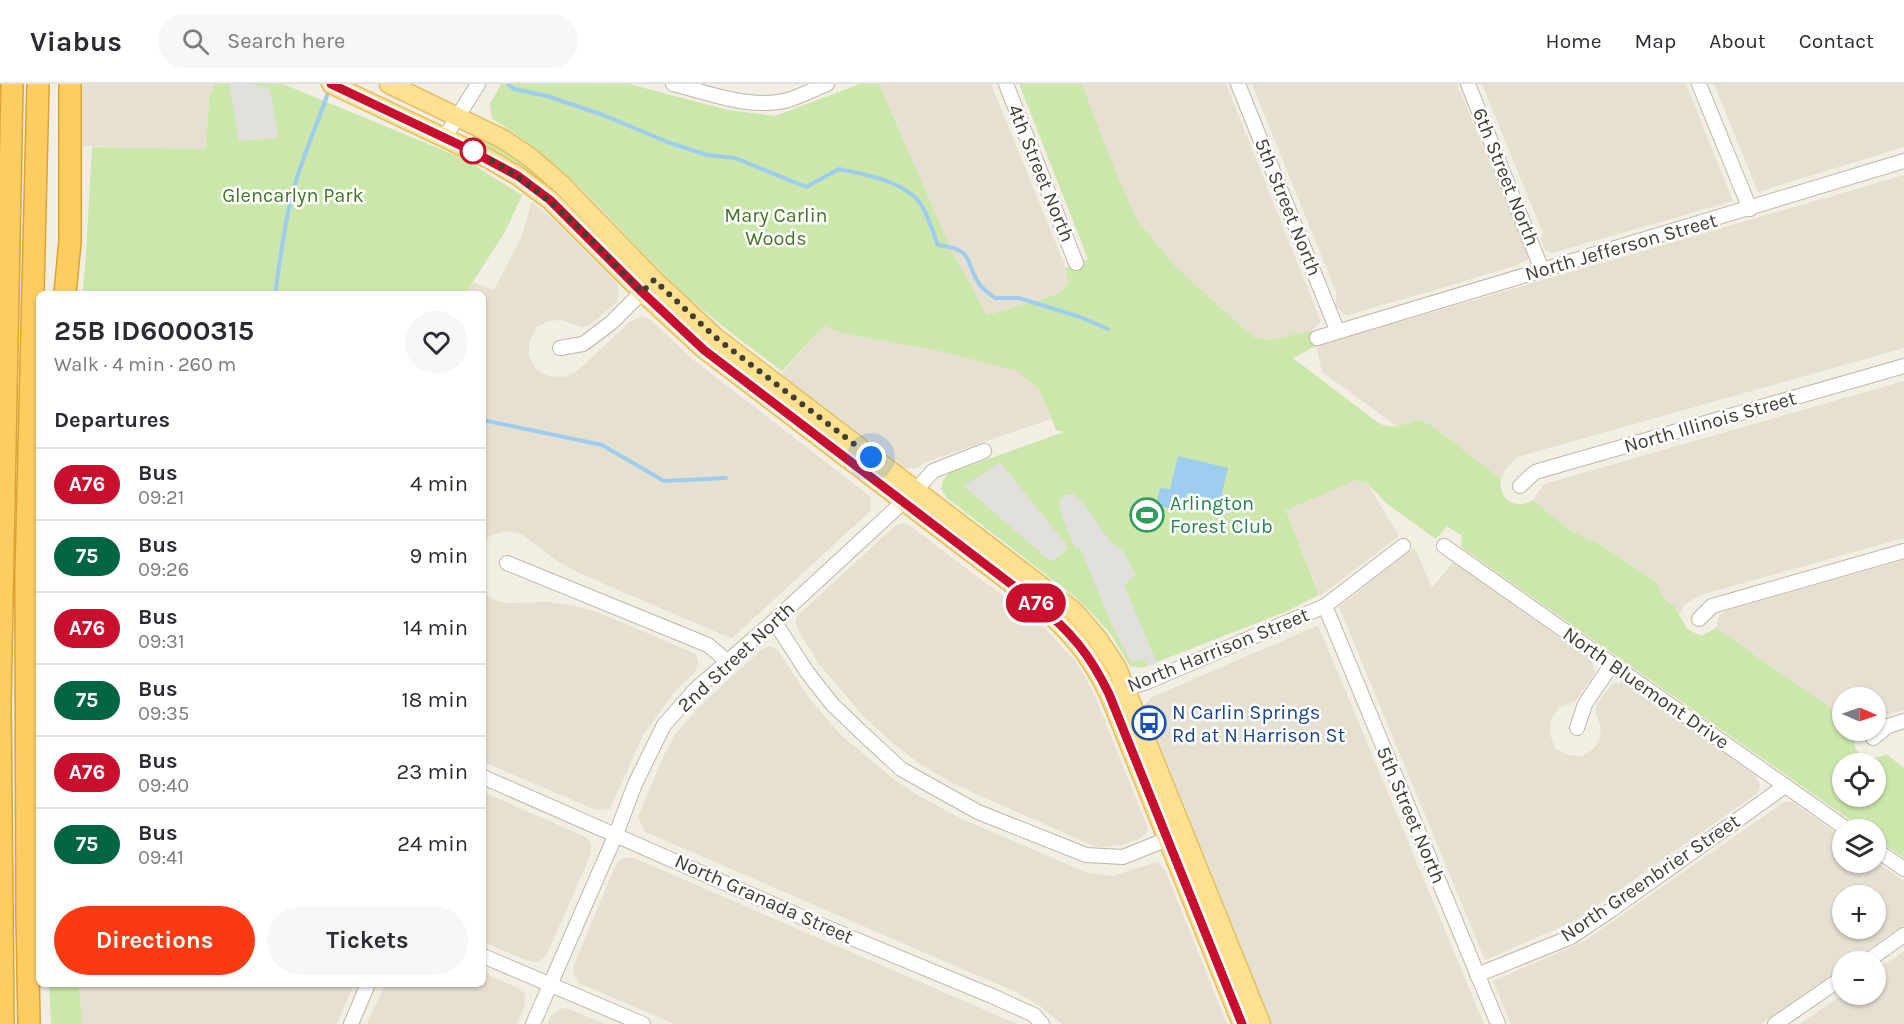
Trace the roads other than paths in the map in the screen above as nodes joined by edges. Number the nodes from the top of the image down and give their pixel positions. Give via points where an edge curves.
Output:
1 (12, 84) edge
2 (38, 84) edge
3 (70, 84) edge
4 (332, 84) edge
5 (389, 84) edge
6 (478, 84) edge
7 (673, 84) edge
8 (827, 84) edge
9 (1006, 84) edge
10 (1238, 84) edge
11 (1468, 84) edge
12 (1699, 84) edge
13 (458, 116) junction
14 (445, 137) junction
15 (1904, 161) edge
16 (1750, 209) junction
17 (1076, 262) dead end
18 (1542, 270) junction
19 (648, 286) junction
20 (65, 291) edge
21 (1337, 330) junction
22 (1317, 338) dead end
23 (560, 348) dead end
24 (1904, 366) edge
25 (984, 451) dead end
26 (36, 484) edge
27 (1520, 486) dead end
28 (909, 496) junction
29 (0, 545) edge
30 (1403, 546) dead end
31 (1444, 546) dead end
32 (1904, 551) edge
33 (507, 563) dead end
34 (2, 576) junction
35 (26, 576) junction
36 (1326, 606) junction
37 (1699, 619) dead end
38 (774, 621) junction
39 (727, 661) junction
40 (1612, 664) junction
41 (1118, 691) junction
42 (0, 704) edge
43 (1904, 721) edge
44 (1577, 728) dead end
45 (1886, 728) edge
46 (486, 778) edge
47 (1785, 786) junction
48 (1832, 819) edge
49 (616, 834) junction
50 (1176, 836) junction
51 (1886, 857) edge
52 (1, 858) edge
53 (1904, 869) edge
54 (33, 912) edge
55 (1904, 935) edge
56 (1881, 951) edge
57 (486, 957) edge
58 (1477, 975) junction
59 (550, 983) junction
60 (1832, 985) edge
61 (367, 987) edge
62 (3, 1024) edge
63 (29, 1024) edge
64 (351, 1024) edge
65 (533, 1024) edge
66 (643, 1024) edge
67 (1042, 1024) edge
68 (1242, 1024) edge
69 (1261, 1024) edge
70 (1498, 1024) edge
71 (1775, 1024) edge

1 - 34 highway
2 - 35 highway
3 - 20 highway via 70,241
4 - 14 main road
5 - 13 main road
6 - 13 street
7 - 8 street via 758,103 788,100
9 - 17 street, 4th Street North
10 - 21 street, 5th Street North
11 - 18 street, 6th Street North
12 - 16 street
13 - 14 street
13 - 19 main road via 503,139 562,185
14 - 19 main road via 518,176
15 - 16 street, North Jefferson Street
16 - 18 street, North Jefferson Street
18 - 21 street, North Jefferson Street
19 - 23 street via 583,344
19 - 28 main road via 704,350
21 - 22 street, North Jefferson Street
24 - 27 street, North Illinois Street via 1535,472
25 - 28 street via 933,471
26 - 35 highway
28 - 38 street, 2nd Street North
28 - 41 main road via 1061,624
29 - 34 highway
30 - 36 street
31 - 40 street, North Bluemont Drive
32 - 37 street via 1712,606
33 - 39 street via 708,645
34 - 42 highway
35 - 54 highway via 27,828
36 - 41 street, North Harrison Street
36 - 58 street, 5th Street North
38 - 39 street, 2nd Street North
38 - 50 street via 807,672 859,730 901,769 978,812 1086,855 1123,857
39 - 49 street, 2nd Street North via 664,725
40 - 44 street via 1585,704
40 - 47 street, North Bluemont Drive
41 - 50 main road
42 - 52 highway
43 - 45 street
46 - 49 street, North Granada Street
47 - 48 street, North Bluemont Drive
47 - 58 street, North Greenbrier Street via 1571,937
49 - 59 street, 2nd Street North
49 - 67 street, North Granada Street via 992,996 1034,1015
50 - 68 main road
50 - 69 main road
51 - 53 street
52 - 62 highway
54 - 63 highway
55 - 56 street
57 - 59 street
58 - 70 street, 5th Street North
59 - 65 street, 2nd Street North
59 - 66 street
60 - 71 street
61 - 64 street

